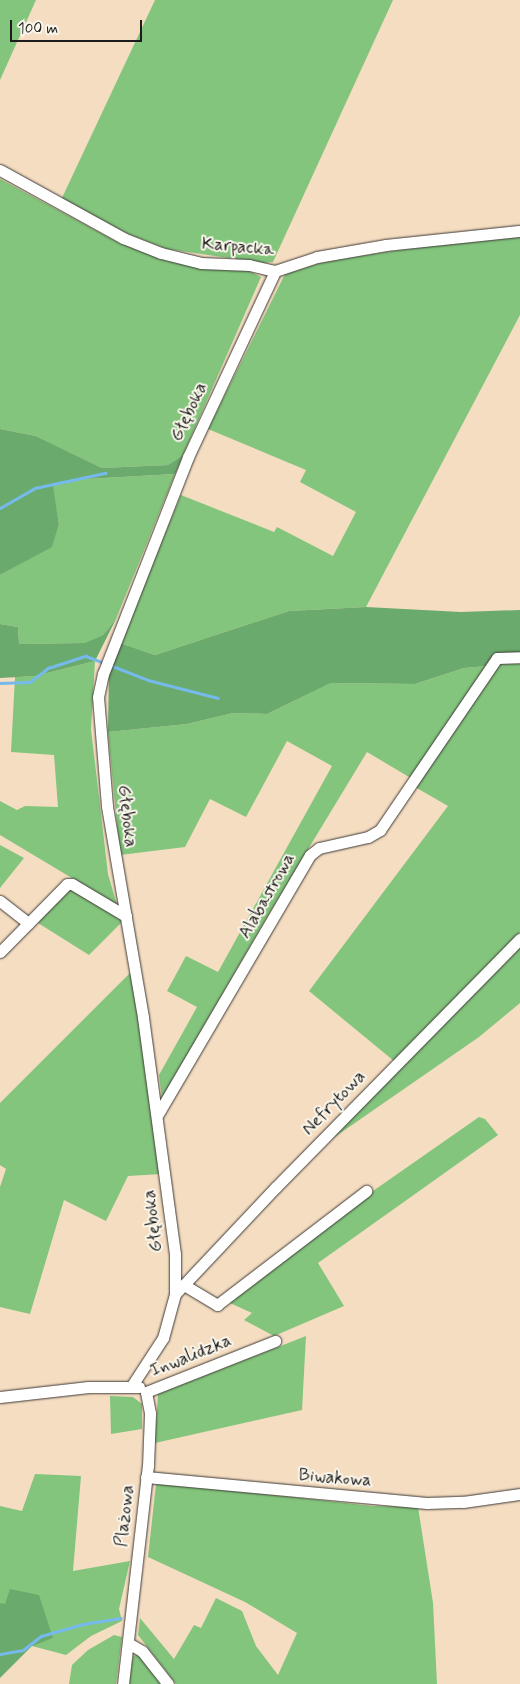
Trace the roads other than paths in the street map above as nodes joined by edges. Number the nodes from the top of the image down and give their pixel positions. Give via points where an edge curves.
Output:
1 (0, 170) edge
2 (520, 231) edge
3 (274, 271) junction
4 (520, 657) edge
5 (0, 901) edge
6 (126, 916) junction
7 (28, 923) junction
8 (520, 939) edge
9 (0, 952) edge
10 (158, 1114) junction
11 (366, 1191) dead end
12 (184, 1285) junction
13 (175, 1294) junction
14 (275, 1341) dead end
15 (131, 1386) junction
16 (146, 1392) junction
17 (0, 1397) edge
18 (146, 1477) junction
19 (520, 1494) edge
20 (128, 1643) junction
21 (123, 1684) edge
22 (168, 1684) edge

1 - 3 street, Karpacka via 82,217 161,253 201,263 249,265
2 - 3 street, Karpacka via 318,257
3 - 6 street, Głęboka via 188,457 103,674 98,698 99,727 107,806
4 - 10 street, Alabastrowa via 496,658 380,830 368,837 319,848 310,855
5 - 7 street
6 - 7 street via 72,884 63,886
6 - 10 street, Głęboka
7 - 9 street
8 - 12 street, Nefrytowa
10 - 13 street, Głęboka via 176,1254
11 - 12 street via 217,1305
12 - 13 street, Nefrytowa
13 - 15 street, Głęboka via 162,1338
14 - 16 street, Inwalidzka
15 - 16 street, Inwalidzka
15 - 17 street, Inwalidzka via 88,1387
16 - 18 street, Plażowa via 150,1413
18 - 19 street, Biwakowa via 427,1503
18 - 20 street, Plażowa
20 - 21 street, Plażowa
20 - 22 street via 142,1651

